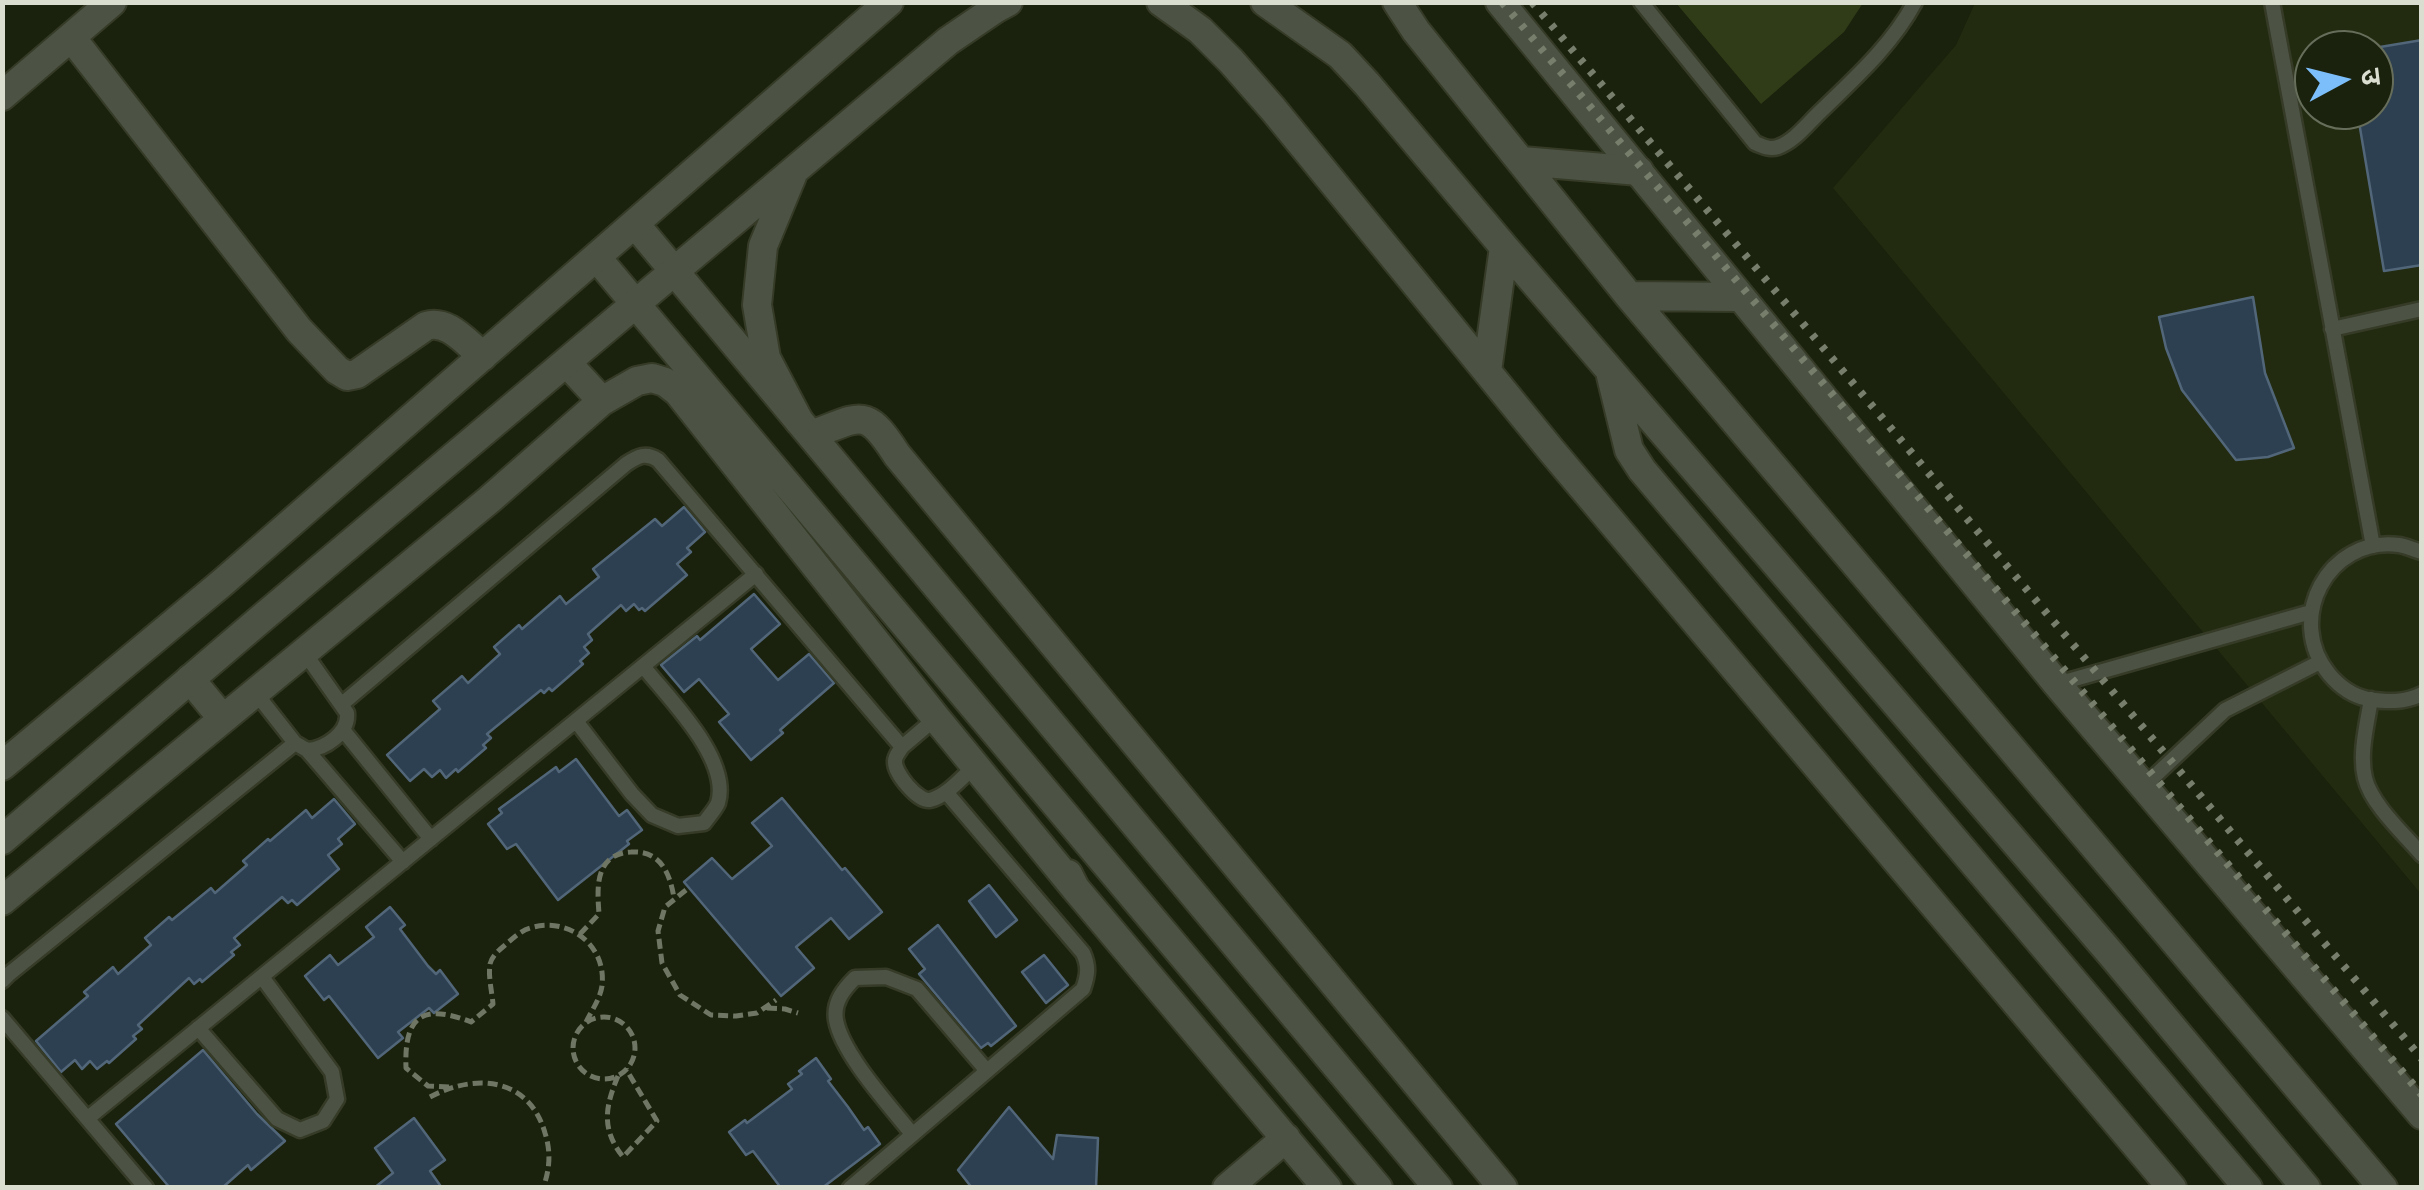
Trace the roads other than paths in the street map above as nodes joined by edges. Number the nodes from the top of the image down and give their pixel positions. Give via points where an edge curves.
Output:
1 (112, 2) edge
2 (889, 2) edge
3 (1008, 2) edge
4 (1161, 2) edge
5 (1265, 2) edge
6 (1397, 2) edge
7 (1500, 2) edge
8 (1641, 2) edge
9 (1915, 2) edge
10 (2272, 2) edge
11 (72, 37) junction
12 (2, 96) edge
13 (1522, 160) junction
14 (794, 170) junction
15 (1640, 171) junction
16 (635, 224) junction
17 (1504, 246) junction
18 (596, 258) junction
19 (674, 271) junction
20 (1629, 296) junction
21 (1740, 297) junction
22 (635, 304) junction
23 (2422, 309) edge
24 (2332, 329) junction
25 (482, 356) junction
26 (567, 363) junction
27 (1610, 370) junction
28 (1487, 371) junction
29 (602, 401) junction
30 (805, 428) junction
31 (2372, 546) junction
32 (2422, 552) edge
33 (756, 574) junction
34 (2311, 612) junction
35 (304, 652) junction
36 (2320, 662) junction
37 (643, 666) junction
38 (190, 679) junction
39 (2057, 684) junction
40 (255, 692) junction
41 (2422, 694) edge
42 (2370, 699) junction
43 (342, 704) junction
44 (936, 718) junction
45 (223, 719) junction
46 (576, 721) junction
47 (990, 726) junction
48 (343, 730) junction
49 (301, 746) junction
50 (902, 747) junction
51 (2, 766) edge
52 (975, 766) junction
53 (2143, 787) junction
54 (946, 792) junction
55 (432, 839) junction
56 (2, 840) edge
57 (2422, 855) edge
58 (403, 862) junction
59 (1075, 888) junction
60 (2, 901) edge
61 (262, 976) junction
62 (2, 981) edge
63 (2, 1018) edge
64 (198, 1028) junction
65 (987, 1071) junction
66 (2422, 1115) edge
67 (88, 1118) junction
68 (912, 1134) junction
69 (1286, 1138) junction
70 (146, 1188) edge
71 (850, 1188) edge
72 (1228, 1188) edge
73 (1328, 1188) edge
74 (1378, 1188) edge
75 (1438, 1188) edge
76 (1503, 1188) edge
77 (2172, 1188) edge
78 (2248, 1188) edge
79 (2306, 1188) edge
80 (2383, 1188) edge

1 - 11 street
2 - 16 street
3 - 14 street via 948,41
4 - 28 street via 1231,61
5 - 17 street via 1368,84
6 - 13 street
7 - 15 street
8 - 9 lane via 1755,143 1769,149 1795,136 1864,69
10 - 24 lane
11 - 12 street
11 - 25 street via 336,370 358,374 435,323
13 - 15 street
13 - 20 street
14 - 19 street
14 - 30 street via 764,246 757,305 766,358
15 - 21 street
16 - 18 street
16 - 19 street
17 - 27 street
17 - 28 street
18 - 22 street
18 - 25 street
19 - 22 street
19 - 30 street
20 - 21 street
20 - 80 street
21 - 39 street
22 - 26 street
22 - 47 street
23 - 24 lane
24 - 31 lane
25 - 51 street
26 - 29 street
26 - 38 street
27 - 78 street via 1630,450 1642,470
27 - 79 street
28 - 77 street
29 - 35 street
29 - 44 street via 652,378 678,392
30 - 75 street
30 - 76 street via 858,418 872,422
31 - 32 lane
31 - 34 lane via 2331,569
33 - 37 lane
33 - 43 lane via 658,460 637,456
33 - 50 lane
34 - 36 lane
34 - 39 lane
35 - 40 street
35 - 43 lane
36 - 42 lane via 2337,683
36 - 53 lane via 2224,710
37 - 46 lane
37 - 46 lane via 707,748 720,777 717,806 704,823 678,826 652,816
38 - 45 street
38 - 56 street
39 - 53 street
40 - 45 street
40 - 49 lane
41 - 42 lane
42 - 57 lane via 2364,776 2370,793
43 - 48 lane via 348,722
44 - 50 lane
44 - 52 street
45 - 60 street
46 - 55 lane
47 - 59 street
47 - 74 street
48 - 49 lane via 324,746
48 - 55 lane
49 - 58 lane
49 - 62 lane
50 - 54 lane via 894,765 921,799
52 - 54 lane
52 - 59 street
53 - 66 street
54 - 65 lane via 1084,952 1088,965 1083,989
55 - 58 lane
58 - 61 lane
59 - 69 street
61 - 64 lane
61 - 64 lane via 332,1072 337,1099 323,1121 300,1130 277,1119
63 - 67 lane
64 - 67 lane
65 - 68 lane
65 - 68 lane via 917,989 886,977 855,978 840,994 835,1018 847,1049
67 - 70 lane
68 - 71 lane
69 - 72 street
69 - 73 street

